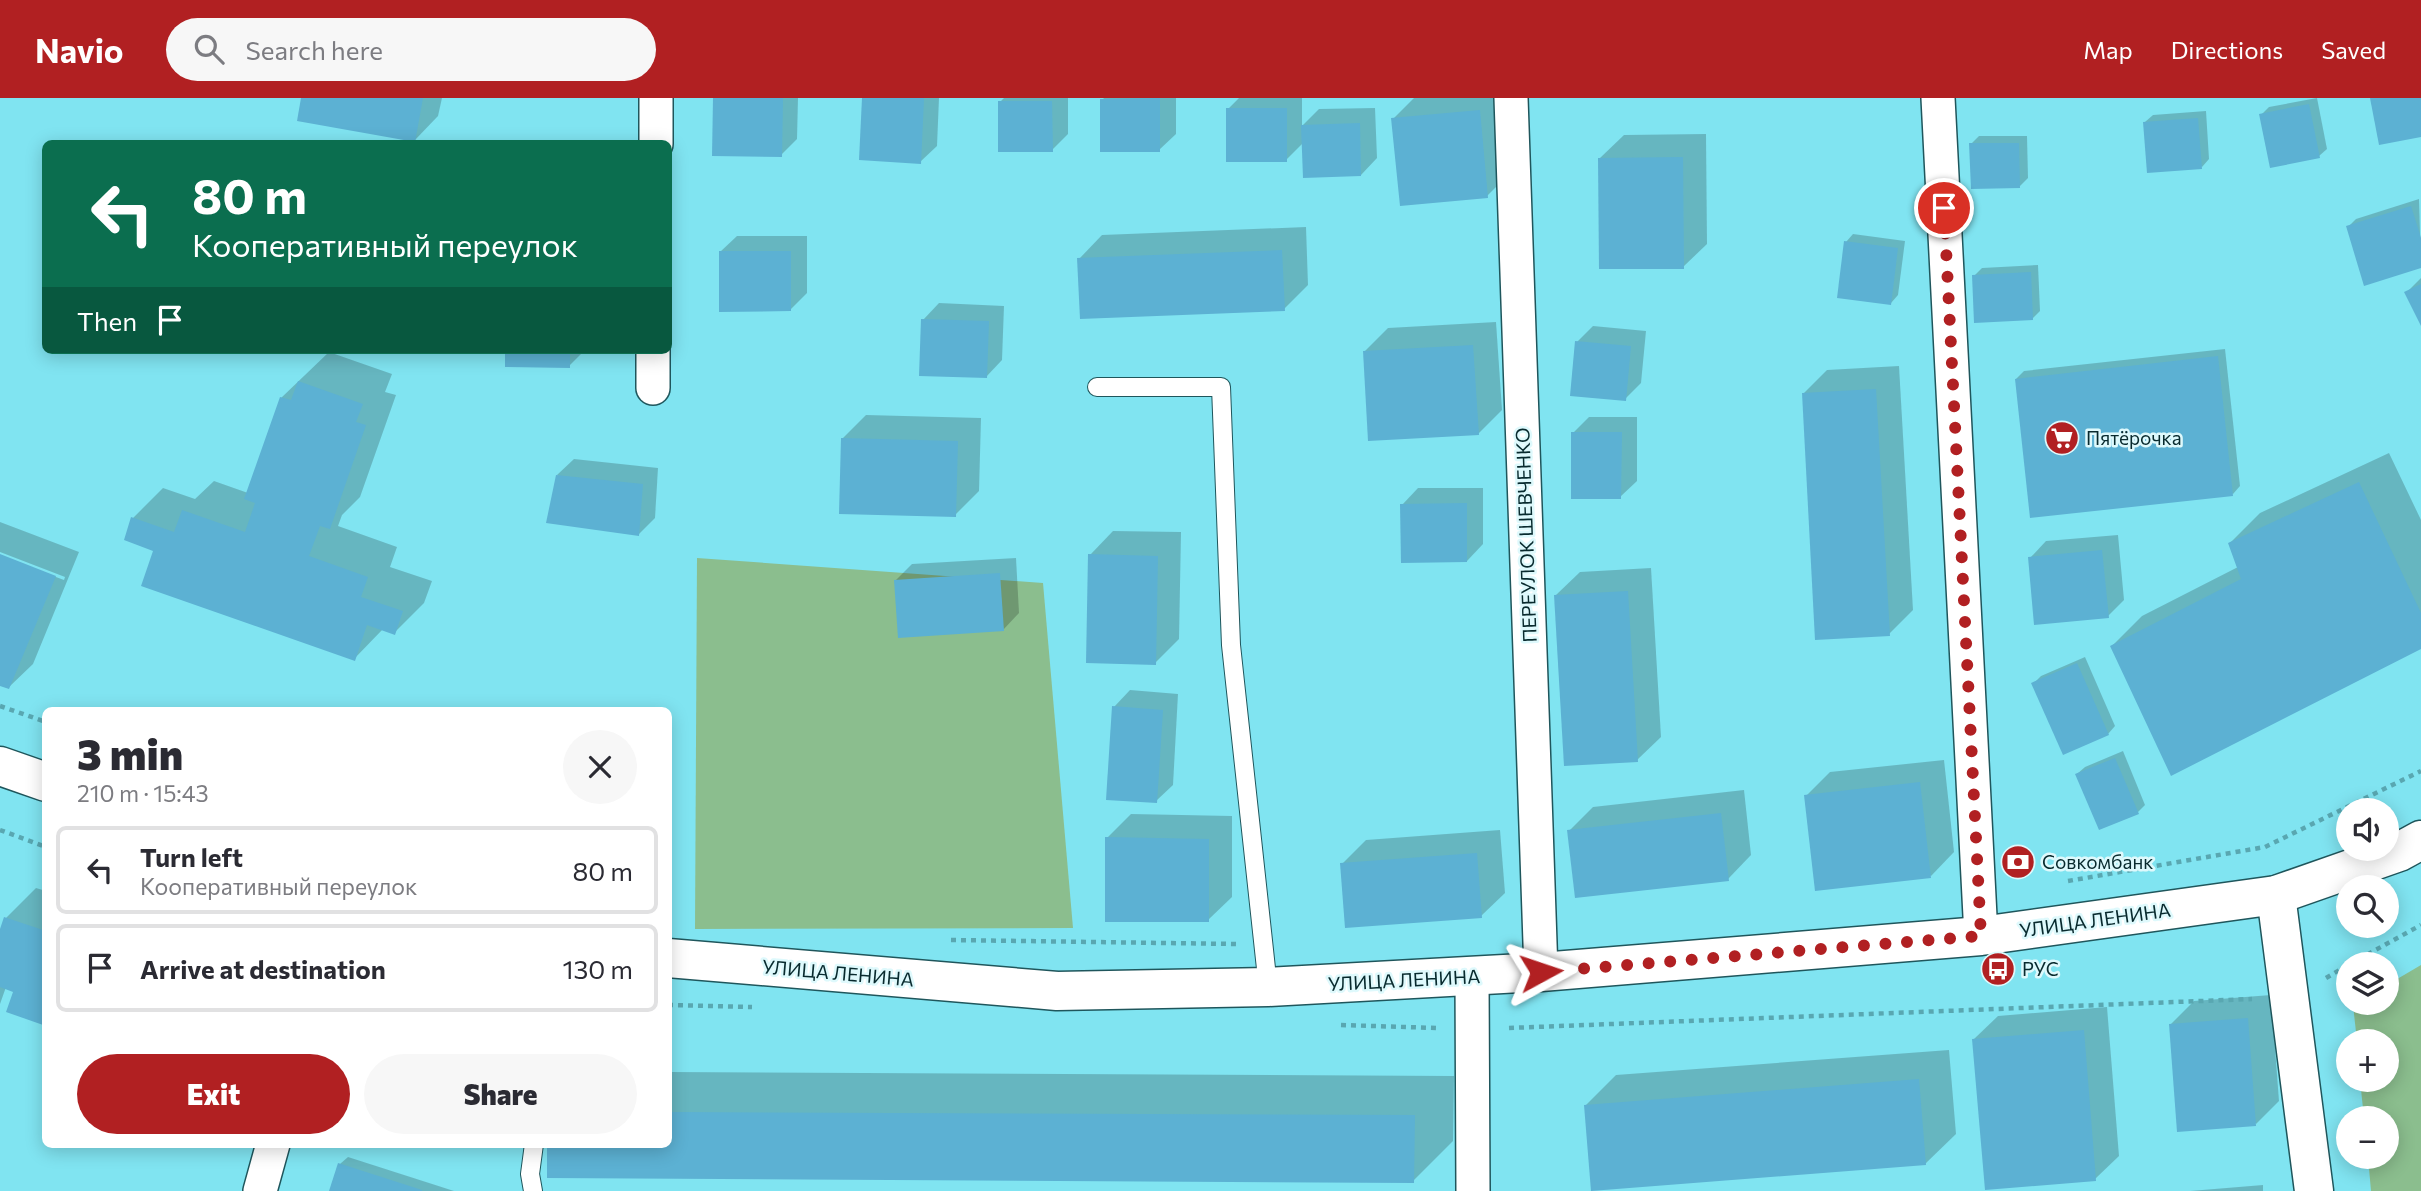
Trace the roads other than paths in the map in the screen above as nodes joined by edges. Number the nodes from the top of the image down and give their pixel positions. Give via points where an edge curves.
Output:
1 (656, 98) edge
2 (1511, 98) edge
3 (1938, 98) edge
4 (656, 140) edge
5 (653, 354) edge
6 (1097, 387) dead end
7 (653, 388) dead end
8 (0, 766) edge
9 (42, 781) edge
10 (2421, 839) edge
11 (2276, 895) junction
12 (1981, 936) junction
13 (672, 958) edge
14 (1541, 972) junction
15 (1472, 976) junction
16 (1268, 987) junction
17 (272, 1148) edge
18 (533, 1148) edge
19 (260, 1191) edge
20 (533, 1191) edge
21 (1473, 1191) edge
22 (2314, 1191) edge

1 - 4 street
2 - 14 street, ПЕРЕУЛОК ШЕВЧЕНКО
3 - 12 street
5 - 7 street
6 - 16 lane via 1221,387 1231,645
8 - 9 main road
10 - 11 main road, УЛИЦА ЛЕНИНА via 2399,852
11 - 12 main road, УЛИЦА ЛЕНИНА
11 - 22 main road
12 - 14 main road, УЛИЦА ЛЕНИНА
13 - 16 main road, УЛИЦА ЛЕНИНА via 1057,991
14 - 15 main road, УЛИЦА ЛЕНИНА
15 - 16 main road, УЛИЦА ЛЕНИНА
15 - 21 street
17 - 19 street
18 - 20 lane

